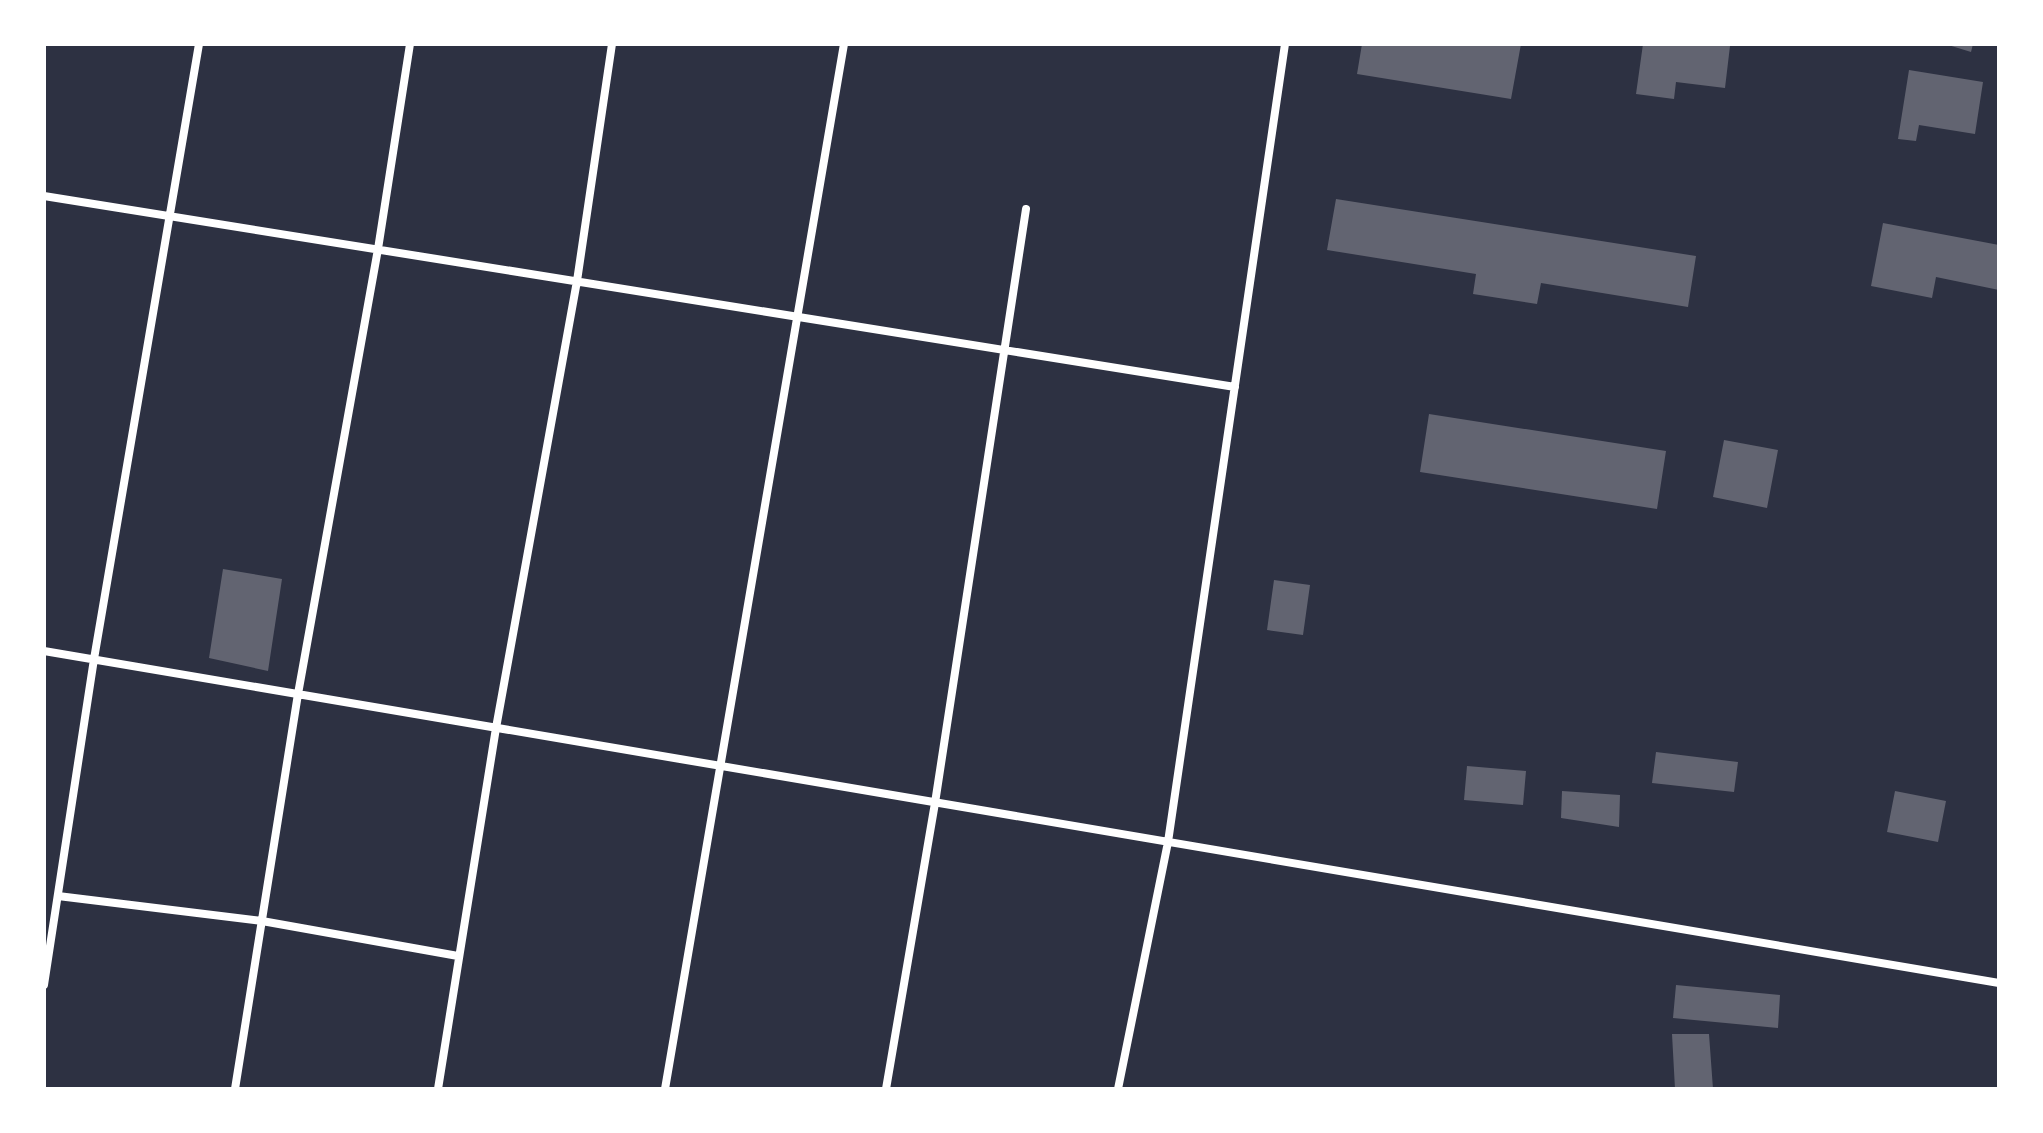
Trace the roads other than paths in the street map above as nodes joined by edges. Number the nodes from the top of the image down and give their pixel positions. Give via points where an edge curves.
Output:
1 (199, 44) edge
2 (410, 44) edge
3 (612, 44) edge
4 (844, 44) edge
5 (1285, 44) edge
6 (44, 196) edge
7 (1026, 209) dead end
8 (171, 216) junction
9 (378, 249) junction
10 (577, 281) junction
11 (798, 317) junction
12 (1004, 350) junction
13 (1235, 387) junction
14 (44, 651) edge
15 (94, 659) junction
16 (298, 694) junction
17 (496, 728) junction
18 (719, 766) junction
19 (935, 803) junction
20 (1168, 842) junction
21 (58, 896) junction
22 (262, 921) junction
23 (458, 956) junction
24 (1999, 983) edge
25 (44, 985) edge
26 (235, 1089) edge
27 (438, 1089) edge
28 (665, 1089) edge
29 (886, 1089) edge
30 (1118, 1089) edge

1 - 8 street
2 - 9 street
3 - 10 street
4 - 11 street
5 - 13 street
6 - 8 street
7 - 12 street
8 - 9 street
8 - 15 street
9 - 10 street
9 - 16 street
10 - 11 street
10 - 17 street
11 - 12 street
11 - 18 street
12 - 13 street
12 - 19 street
13 - 20 street
14 - 15 street
15 - 16 street
15 - 21 street
16 - 17 street
16 - 22 street
17 - 18 street
17 - 23 street
18 - 19 street
18 - 28 street
19 - 20 street
19 - 29 street
20 - 24 street
20 - 30 street
21 - 22 street
21 - 25 street
22 - 23 street
22 - 26 street
23 - 27 street

